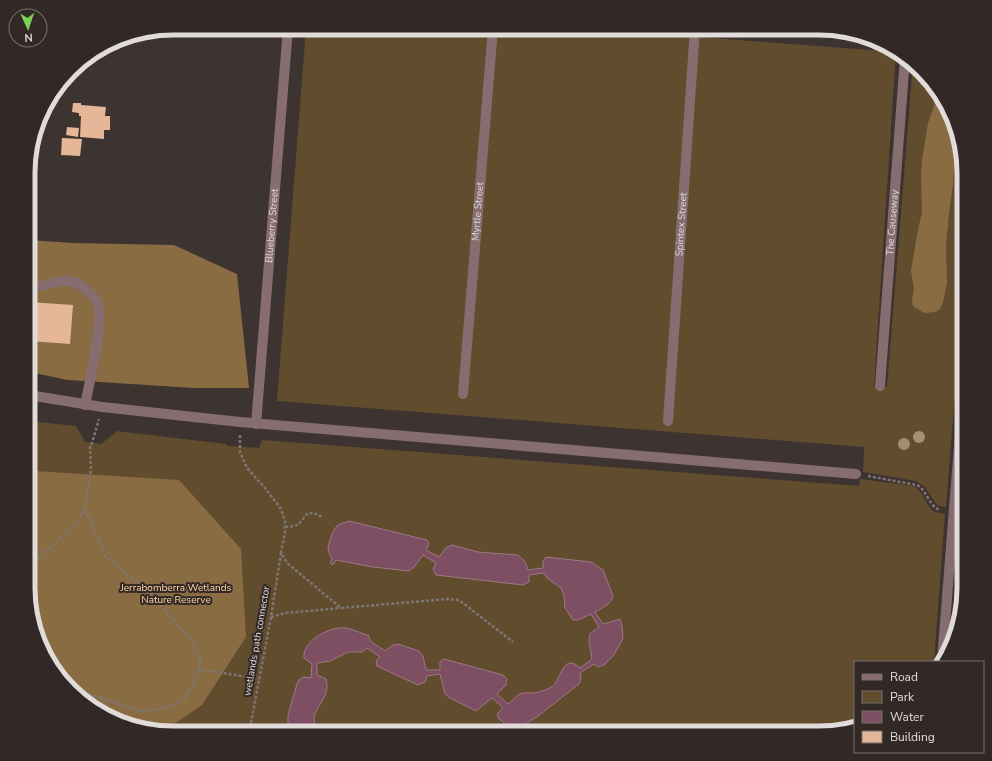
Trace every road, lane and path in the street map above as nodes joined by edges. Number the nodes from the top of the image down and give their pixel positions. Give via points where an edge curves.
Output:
1 (287, 35) edge
2 (492, 35) edge
3 (695, 35) edge
4 (904, 65) edge
5 (35, 288) edge
6 (880, 386) dead end
7 (463, 394) dead end
8 (35, 396) edge
9 (85, 405) junction
10 (102, 407) junction
11 (668, 421) dead end
12 (240, 422) junction
13 (256, 424) junction
14 (856, 474) joint
15 (85, 509) junction
16 (946, 510) dead end
17 (957, 517) edge
18 (322, 518) dead end
19 (285, 527) junction
20 (281, 552) junction
21 (35, 563) edge
22 (341, 608) junction
23 (271, 617) junction
24 (513, 642) dead end
25 (944, 646) edge
26 (199, 669) junction
27 (259, 679) junction
28 (81, 691) edge
29 (250, 726) edge

1 - 13 street, Blueberry Street
2 - 7 street, Myrtle Street
3 - 11 street, Spintex Street
4 - 6 street, The Causeway
5 - 9 street via 73,281 97,302 100,324
8 - 9 street
9 - 10 street
10 - 12 street
10 - 15 path via 90,445 91,469
12 - 13 street
12 - 19 path via 240,452 247,468 281,509
13 - 14 street
14 - 16 path via 917,485 923,489 935,508
15 - 21 path via 76,523
15 - 26 path via 105,556 150,593 188,636 201,658
17 - 25 street
18 - 19 path via 314,513 308,513 296,526
19 - 20 path, wetlands path connector
20 - 22 path via 286,563
20 - 23 path, wetlands path connector
22 - 23 path via 284,613
22 - 24 path via 459,600
23 - 27 path, wetlands path connector
26 - 27 path
26 - 28 path via 185,698 165,708 142,711
27 - 29 path, wetlands path connector

